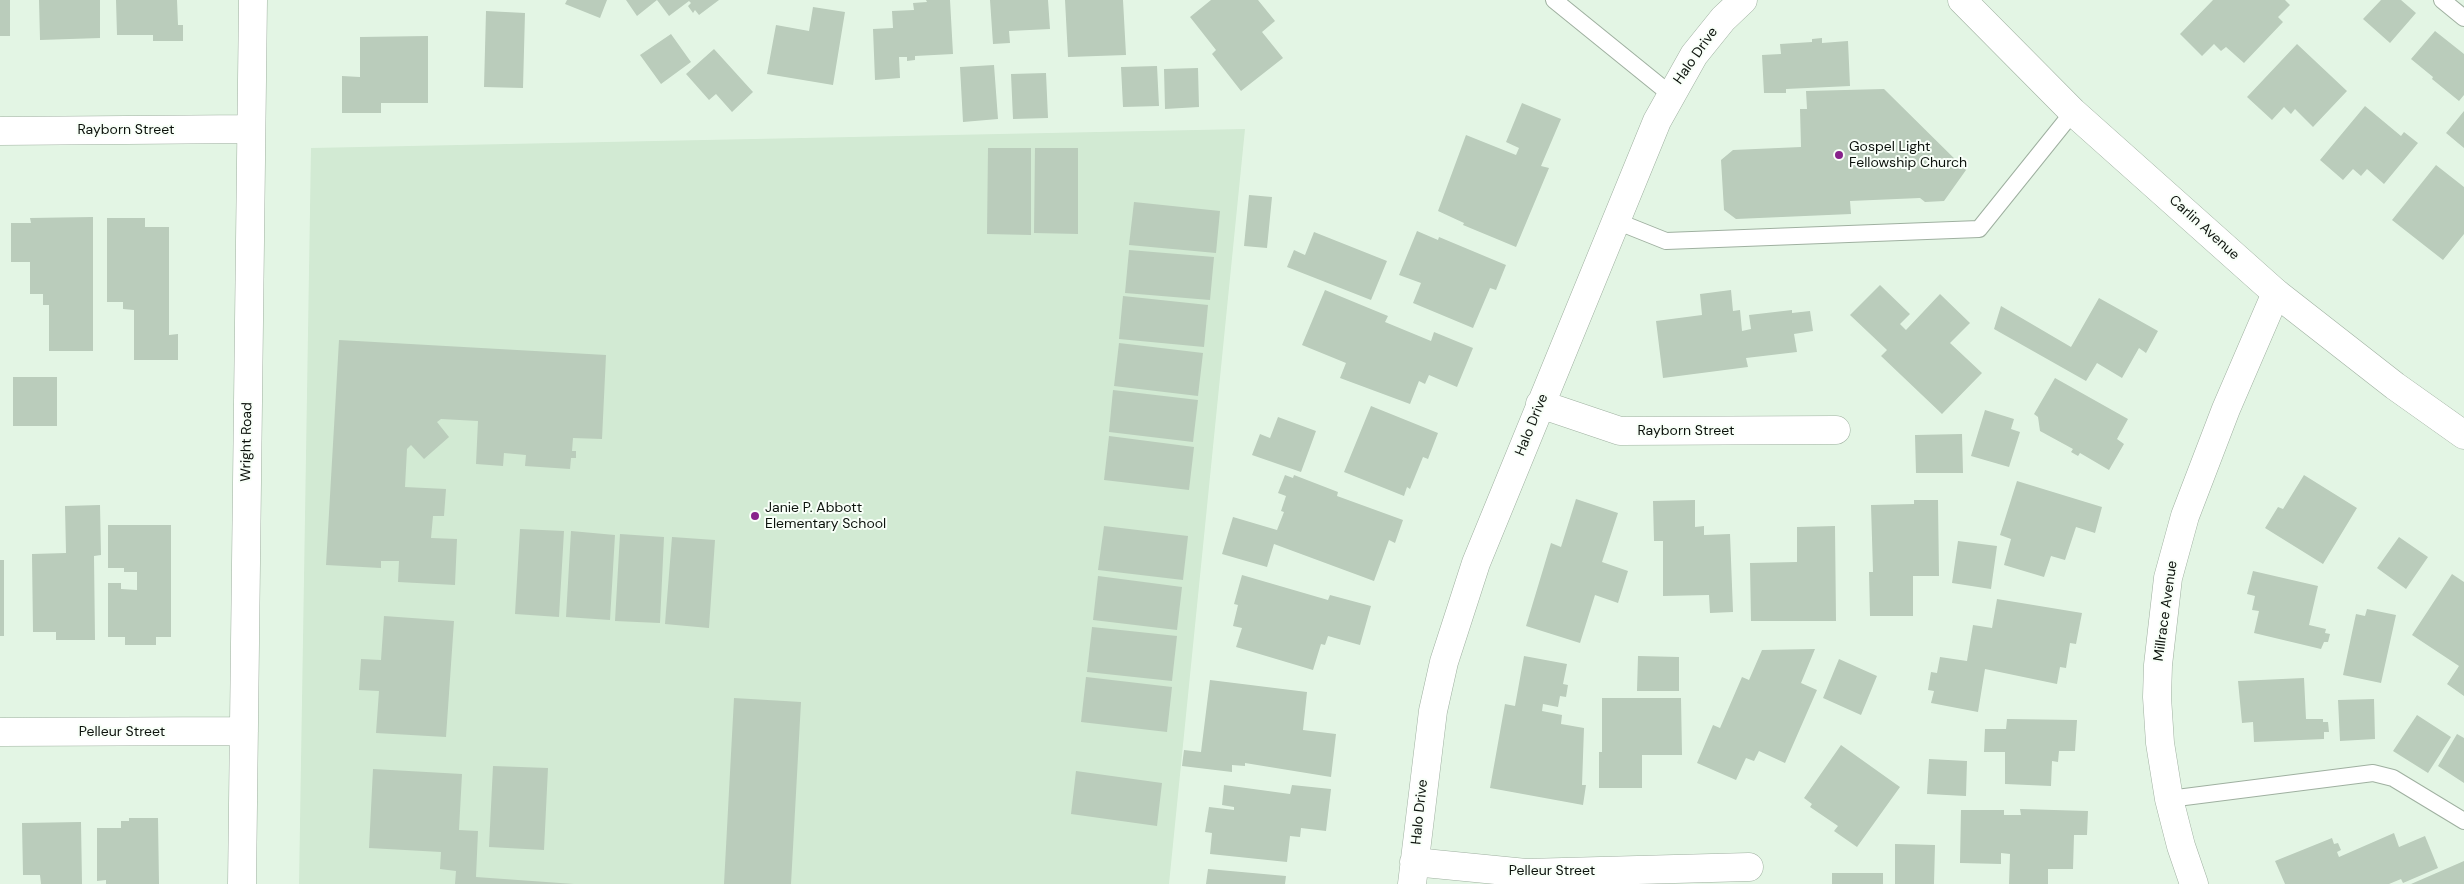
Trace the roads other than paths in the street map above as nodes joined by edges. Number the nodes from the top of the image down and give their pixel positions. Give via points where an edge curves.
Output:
1 (252, 0) edge
2 (1554, 0) edge
3 (1743, 0) edge
4 (1962, 0) edge
5 (2442, 0) edge
6 (2464, 18) edge
7 (1670, 94) junction
8 (2073, 112) junction
9 (251, 129) junction
10 (0, 131) edge
11 (1616, 221) junction
12 (2276, 293) junction
13 (1540, 404) junction
14 (1836, 430) dead end
15 (2464, 435) edge
16 (244, 731) junction
17 (0, 732) edge
18 (2168, 799) junction
19 (2464, 821) edge
20 (1749, 868) dead end
21 (1413, 873) edge
22 (242, 884) edge
23 (2194, 884) edge

1 - 9 street, Wright Road
2 - 7 lane
3 - 7 street, Halo Drive via 1722,19 1694,55
4 - 8 street, Carlin Avenue
5 - 6 lane
7 - 11 street, Halo Drive via 1656,120
8 - 11 lane via 1979,229 1666,241
8 - 12 street, Carlin Avenue
9 - 10 street, Rayborn Street
9 - 16 street, Wright Road
11 - 13 street, Halo Drive
12 - 15 street, Carlin Avenue
12 - 18 street, Millrace Avenue via 2185,516 2168,578 2157,697
13 - 14 street, Rayborn Street via 1620,431
13 - 21 street, Halo Drive via 1476,563 1444,662 1427,749
16 - 17 street, Pelleur Street
16 - 22 street, Wright Road
18 - 19 lane via 2374,773 2393,778
18 - 23 street, Millrace Avenue
20 - 21 street, Pelleur Street

